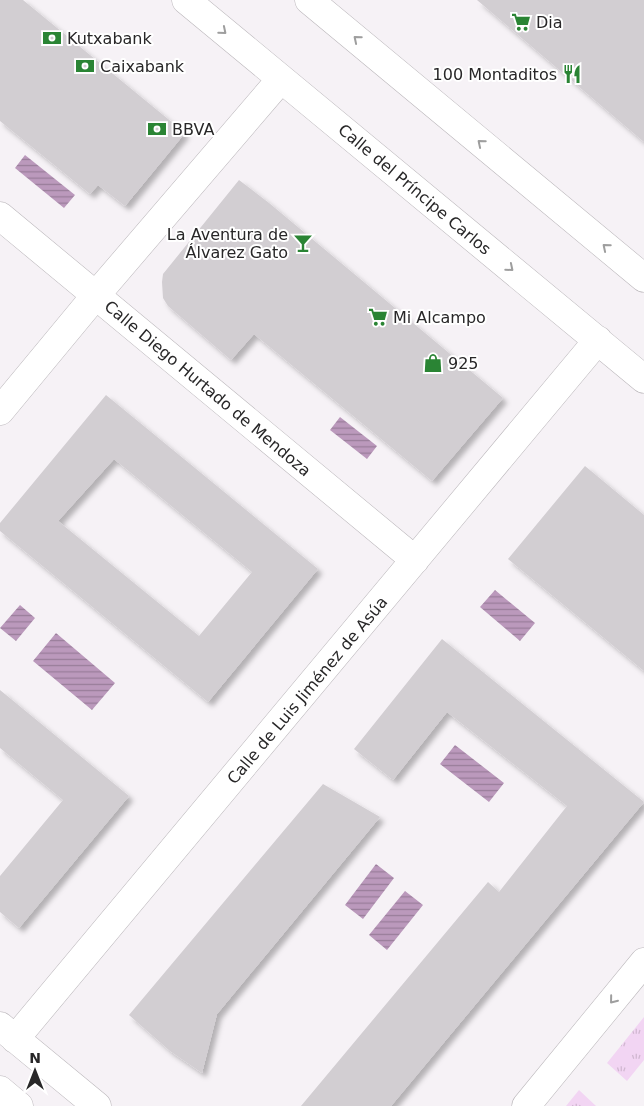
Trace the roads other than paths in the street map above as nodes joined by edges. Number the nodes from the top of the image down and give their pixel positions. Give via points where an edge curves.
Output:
1 (186, 0) edge
2 (325, 5) edge
3 (281, 79) junction
4 (0, 216) edge
5 (644, 278) edge
6 (96, 295) junction
7 (598, 340) junction
8 (644, 379) edge
9 (0, 411) edge
10 (415, 560) junction
11 (644, 962) edge
12 (8, 1032) edge
13 (0, 1090) edge
14 (19, 1106) edge
15 (97, 1106) edge
16 (526, 1106) edge

1 -> 3 street, Calle del Príncipe Carlos
5 -> 2 street
3 - 6 street
3 -> 7 street, Calle del Príncipe Carlos
4 - 6 street, Calle Diego Hurtado de Mendoza
6 - 9 street
6 - 10 street, Calle Diego Hurtado de Mendoza
7 - 8 street, Calle del Príncipe Carlos
7 - 10 street, Calle de Luis Jiménez de Asúa
10 - 12 street, Calle de Luis Jiménez de Asúa
11 -> 16 street
12 - 15 street
13 - 14 street

